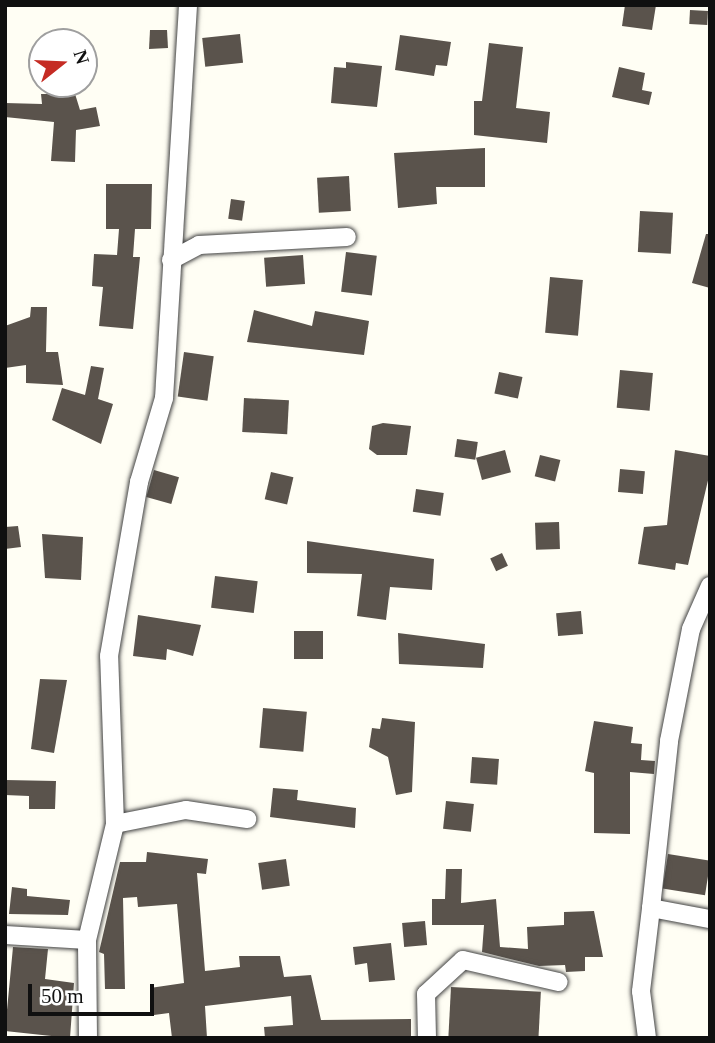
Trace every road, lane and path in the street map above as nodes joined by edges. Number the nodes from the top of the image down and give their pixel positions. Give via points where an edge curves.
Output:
1 (188, 5) edge
2 (347, 237) dead end
3 (170, 260) junction
4 (710, 586) edge
5 (247, 819) dead end
6 (115, 824) junction
7 (651, 908) junction
8 (710, 919) edge
9 (5, 935) edge
10 (87, 940) junction
11 (558, 982) dead end
12 (88, 1038) edge
13 (427, 1038) edge
14 (647, 1038) edge

1 - 3 street
2 - 3 street via 199,245
3 - 6 street via 164,398 139,482 109,656
4 - 7 street via 691,629 669,741
5 - 6 street via 186,810
6 - 10 street
7 - 8 street
7 - 14 street via 641,991
9 - 10 street
10 - 12 street
11 - 13 street via 463,960 426,994

